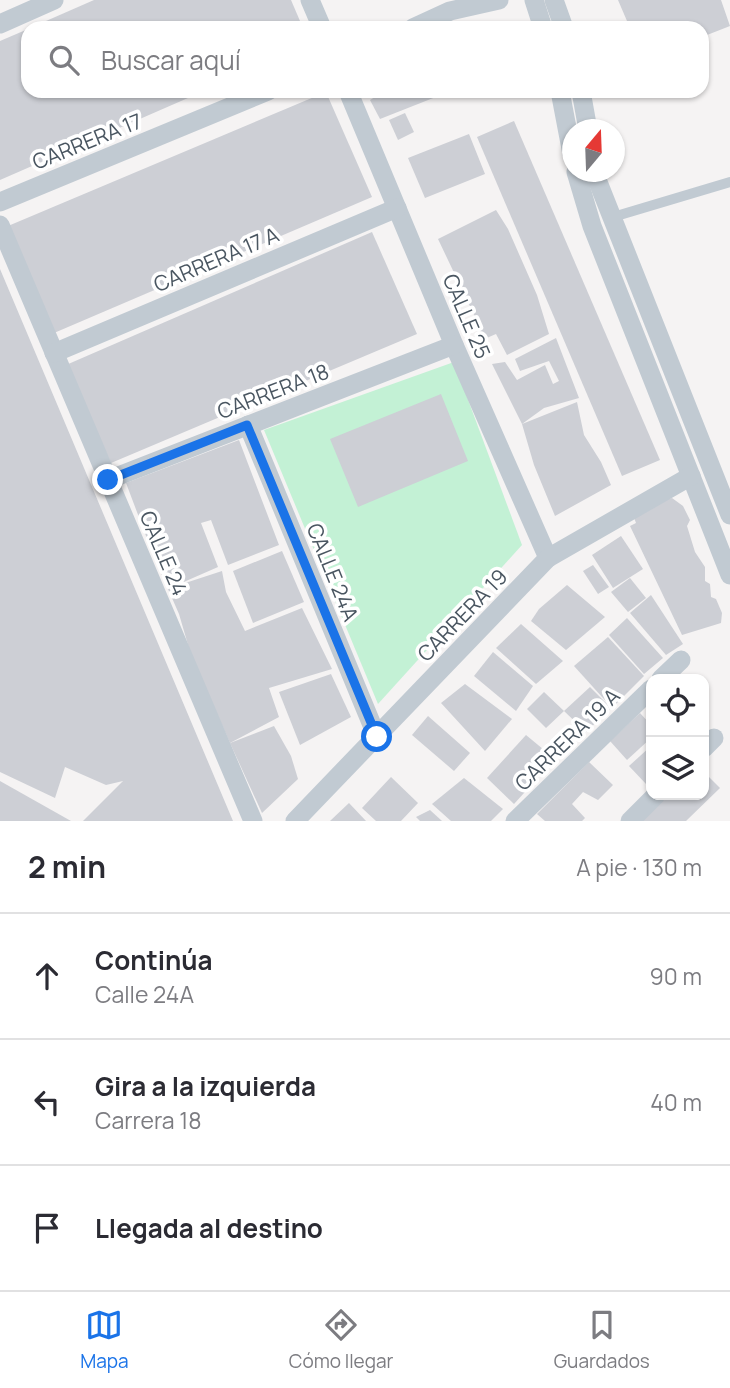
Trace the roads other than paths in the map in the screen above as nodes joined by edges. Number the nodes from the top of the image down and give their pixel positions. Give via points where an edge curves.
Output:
1 (54, 0) edge
2 (310, 0) edge
3 (499, 0) edge
4 (534, 0) edge
5 (554, 0) edge
6 (319, 21) edge
7 (428, 21) edge
8 (541, 21) edge
9 (562, 21) edge
10 (0, 24) edge
11 (251, 98) edge
12 (351, 98) edge
13 (562, 98) edge
14 (582, 98) edge
15 (566, 119) edge
16 (586, 119) edge
17 (579, 182) edge
18 (599, 182) edge
19 (730, 182) edge
20 (0, 202) edge
21 (397, 208) junction
22 (612, 218) junction
23 (0, 225) edge
24 (454, 345) junction
25 (54, 353) junction
26 (247, 425) junction
27 (691, 477) junction
28 (108, 480) junction
29 (730, 515) edge
30 (548, 558) junction
31 (730, 575) edge
32 (681, 660) dead end
33 (666, 674) edge
34 (646, 694) edge
35 (377, 737) junction
36 (651, 800) edge
37 (253, 821) edge
38 (295, 821) edge
39 (515, 821) edge
40 (629, 821) edge

1 - 10 street
2 - 6 street
3 - 7 street
4 - 8 street
5 - 9 street
11 - 20 street, CARRERA 17
12 - 21 street, CALLE 25
13 - 15 street
14 - 16 street
17 - 27 street
18 - 22 street
19 - 22 lane
21 - 24 street, CALLE 25
21 - 25 street, CARRERA 17 A
22 - 29 street
23 - 25 street, CALLE 24
24 - 26 street, CARRERA 18
24 - 30 street, CALLE 25
25 - 28 street, CALLE 24
26 - 28 street, CARRERA 18
26 - 35 street, CALLE 24A
27 - 30 street, CARRERA 19
27 - 31 street
28 - 37 street, CALLE 24
30 - 35 street, CARRERA 19
32 - 33 street
34 - 39 street, CARRERA 19 A
35 - 38 street, CARRERA 19
36 - 40 street

